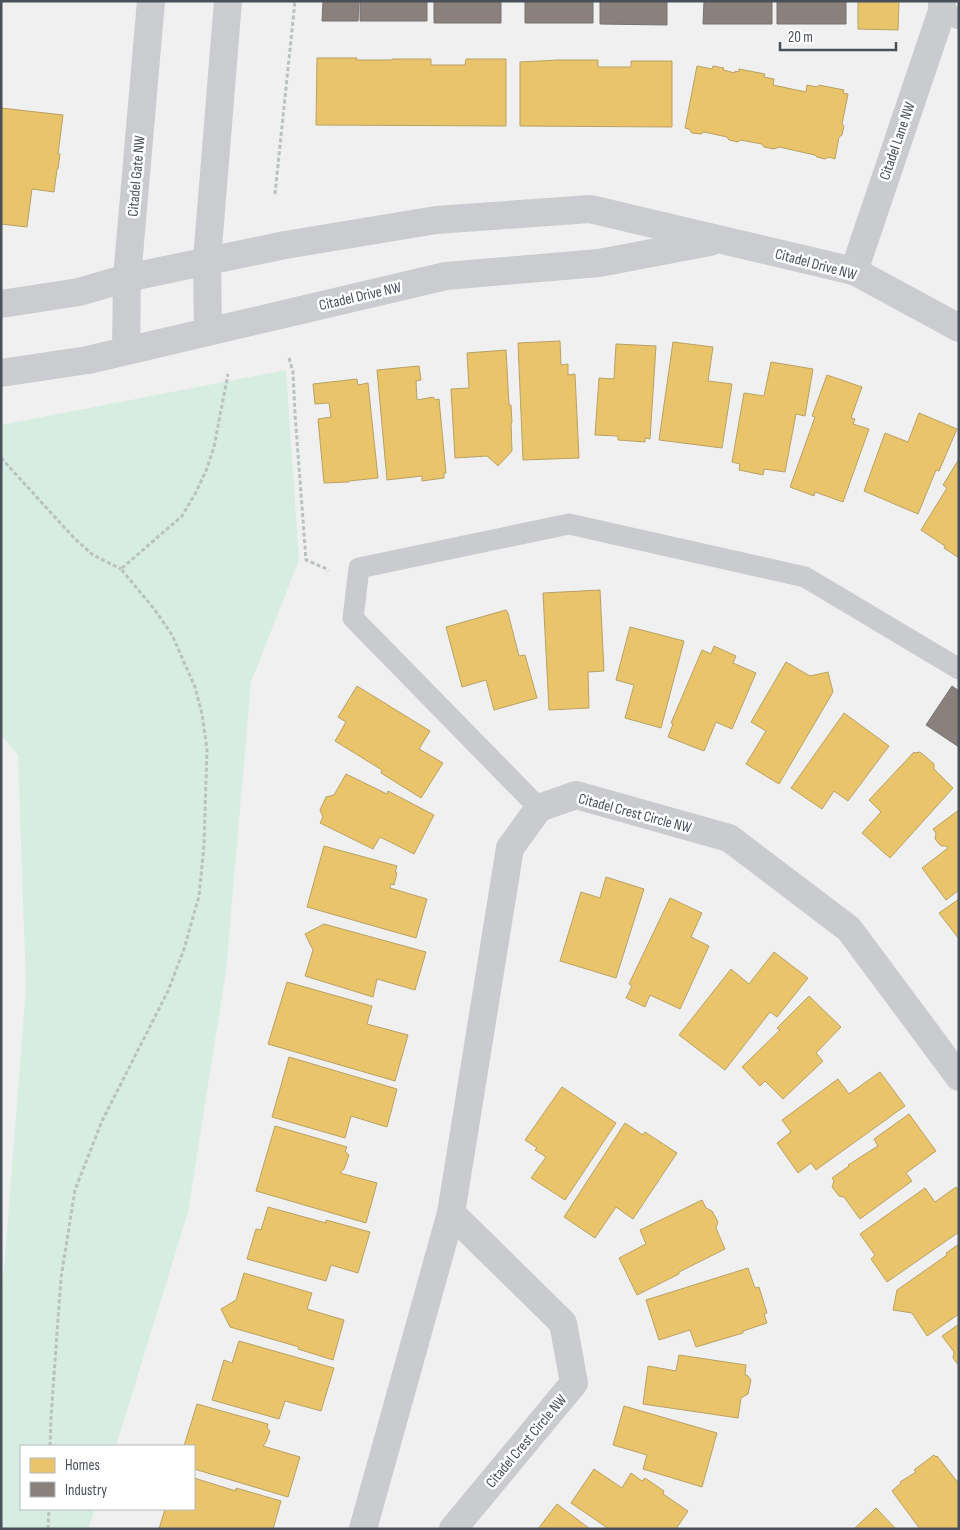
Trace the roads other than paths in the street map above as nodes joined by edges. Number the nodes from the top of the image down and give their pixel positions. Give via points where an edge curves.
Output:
1 (151, 1) edge
2 (228, 1) edge
3 (941, 8) edge
4 (722, 240) junction
5 (207, 260) junction
6 (854, 271) junction
7 (127, 278) junction
8 (1, 304) edge
9 (959, 328) edge
10 (208, 331) junction
11 (126, 351) junction
12 (1, 374) edge
13 (959, 669) edge
14 (539, 808) junction
15 (949, 1042) edge
16 (959, 1077) edge
17 (451, 1213) junction
18 (364, 1529) edge
19 (453, 1529) edge

1 - 7 street, Citadel Gate NW
2 - 5 street
3 - 6 street, Citadel Lane NW
4 - 5 street, Citadel Drive NW via 590,209 436,220
4 - 6 street, Citadel Drive NW
4 - 10 street, Citadel Drive NW via 599,262 446,276
5 - 7 street, Citadel Drive NW
5 - 10 street
6 - 9 street, Citadel Drive NW
7 - 8 street, Citadel Drive NW via 79,292
7 - 11 street, Citadel Gate NW
10 - 11 street, Citadel Drive NW
11 - 12 street, Citadel Drive NW
13 - 14 lane via 805,577 568,524 359,568 353,618
14 - 15 street, Citadel Crest Circle NW via 576,795 729,838 849,929
14 - 17 street via 510,848
15 - 16 street, Citadel Crest Circle NW
17 - 18 street
17 - 19 street, Citadel Crest Circle NW via 563,1323 574,1383

